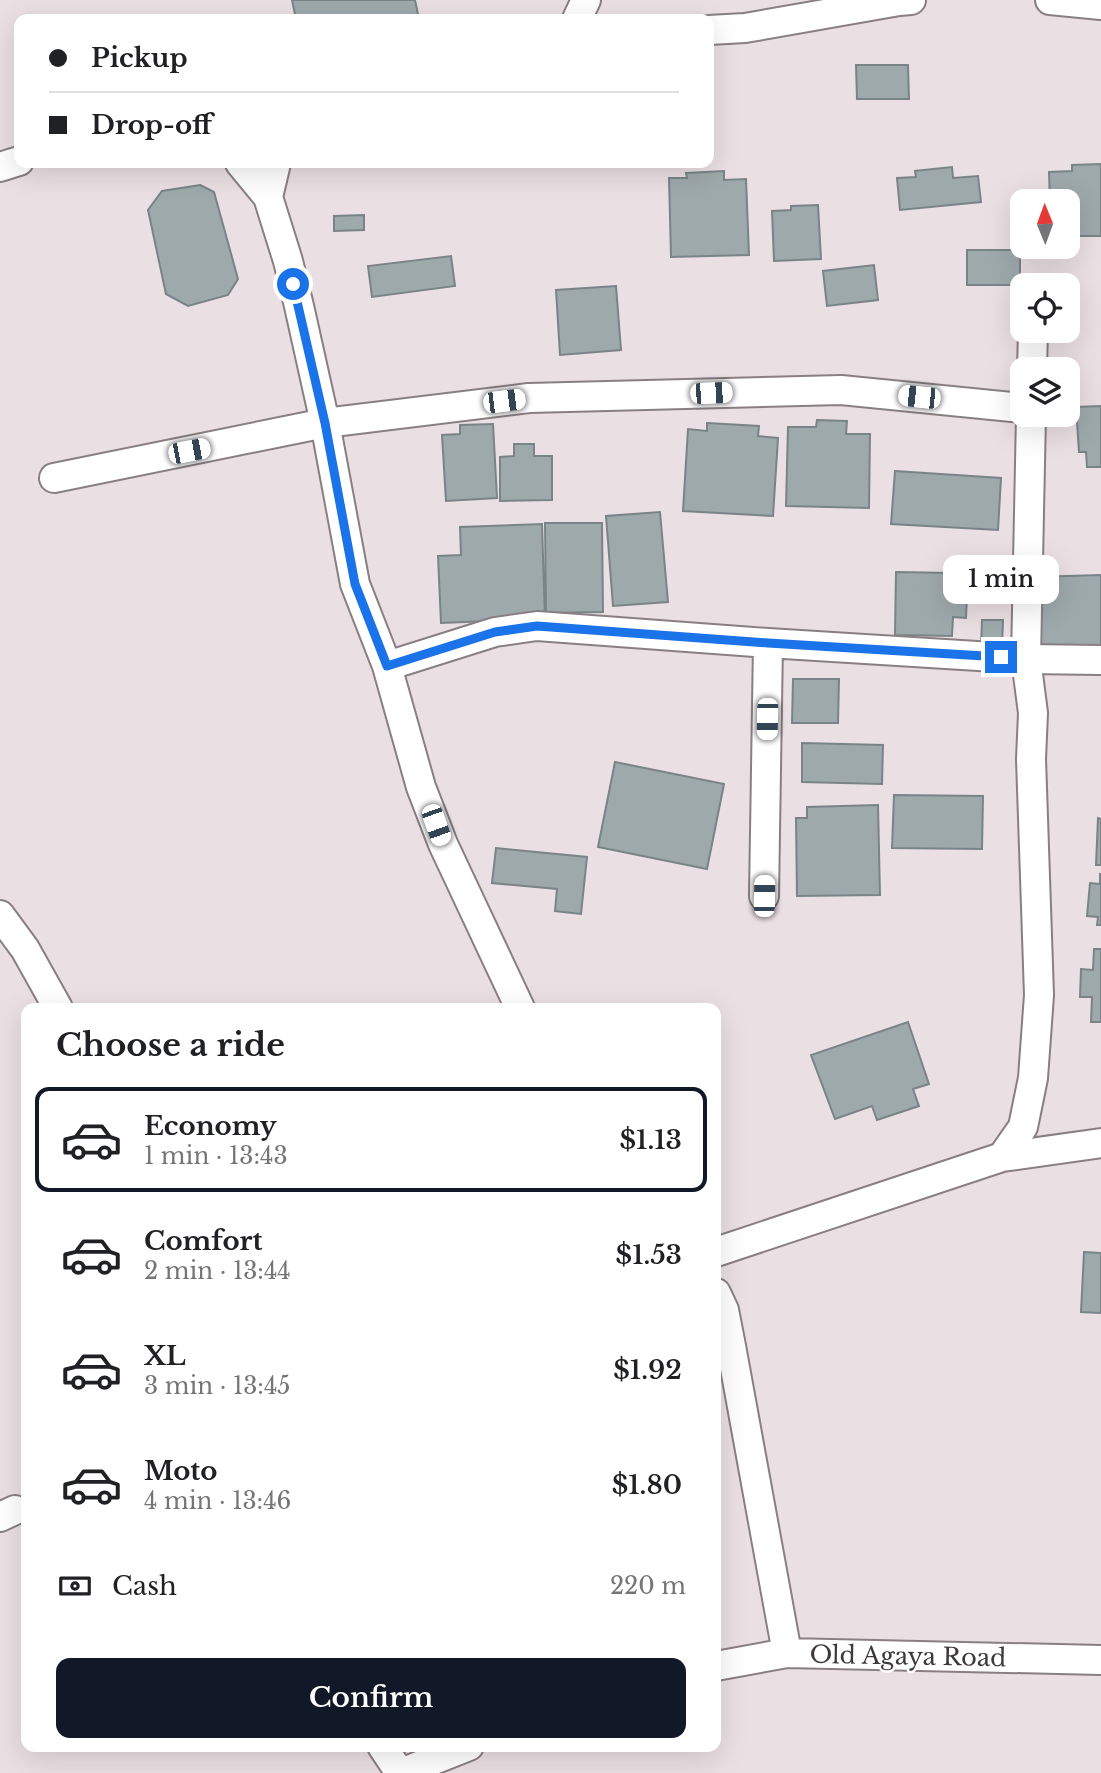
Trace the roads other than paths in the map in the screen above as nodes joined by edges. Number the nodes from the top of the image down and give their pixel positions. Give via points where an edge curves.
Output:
1 (911, 0) edge
2 (1050, 0) edge
3 (1101, 5) edge
4 (714, 30) edge
5 (244, 168) edge
6 (275, 168) edge
7 (268, 197) junction
8 (1010, 407) edge
9 (325, 423) junction
10 (1031, 427) edge
11 (54, 478) dead end
12 (768, 643) junction
13 (1027, 659) junction
14 (1101, 660) edge
15 (387, 666) junction
16 (764, 896) dead end
17 (0, 915) edge
18 (55, 1003) edge
19 (518, 1003) edge
20 (1101, 1143) edge
21 (1002, 1157) junction
22 (721, 1250) edge
23 (721, 1304) edge
24 (787, 1653) junction
25 (1101, 1660) edge
26 (721, 1665) edge
27 (386, 1752) edge
28 (454, 1752) edge
29 (401, 1773) edge

1 - 4 street
2 - 3 street
5 - 7 street
6 - 7 street
7 - 9 street via 288,261
8 - 9 street via 841,390 529,398
9 - 11 street
9 - 15 street via 355,584
10 - 13 street
12 - 13 street
12 - 15 street via 537,626 495,632
12 - 16 street
13 - 14 street
13 - 21 street via 1038,995 1033,1078 1023,1127
15 - 19 street via 421,787 443,844
17 - 18 street
20 - 21 street
21 - 22 street
23 - 24 street
24 - 25 street, Old Agaya Road
24 - 26 street, Old Agaya Road
27 - 29 street
28 - 29 street

